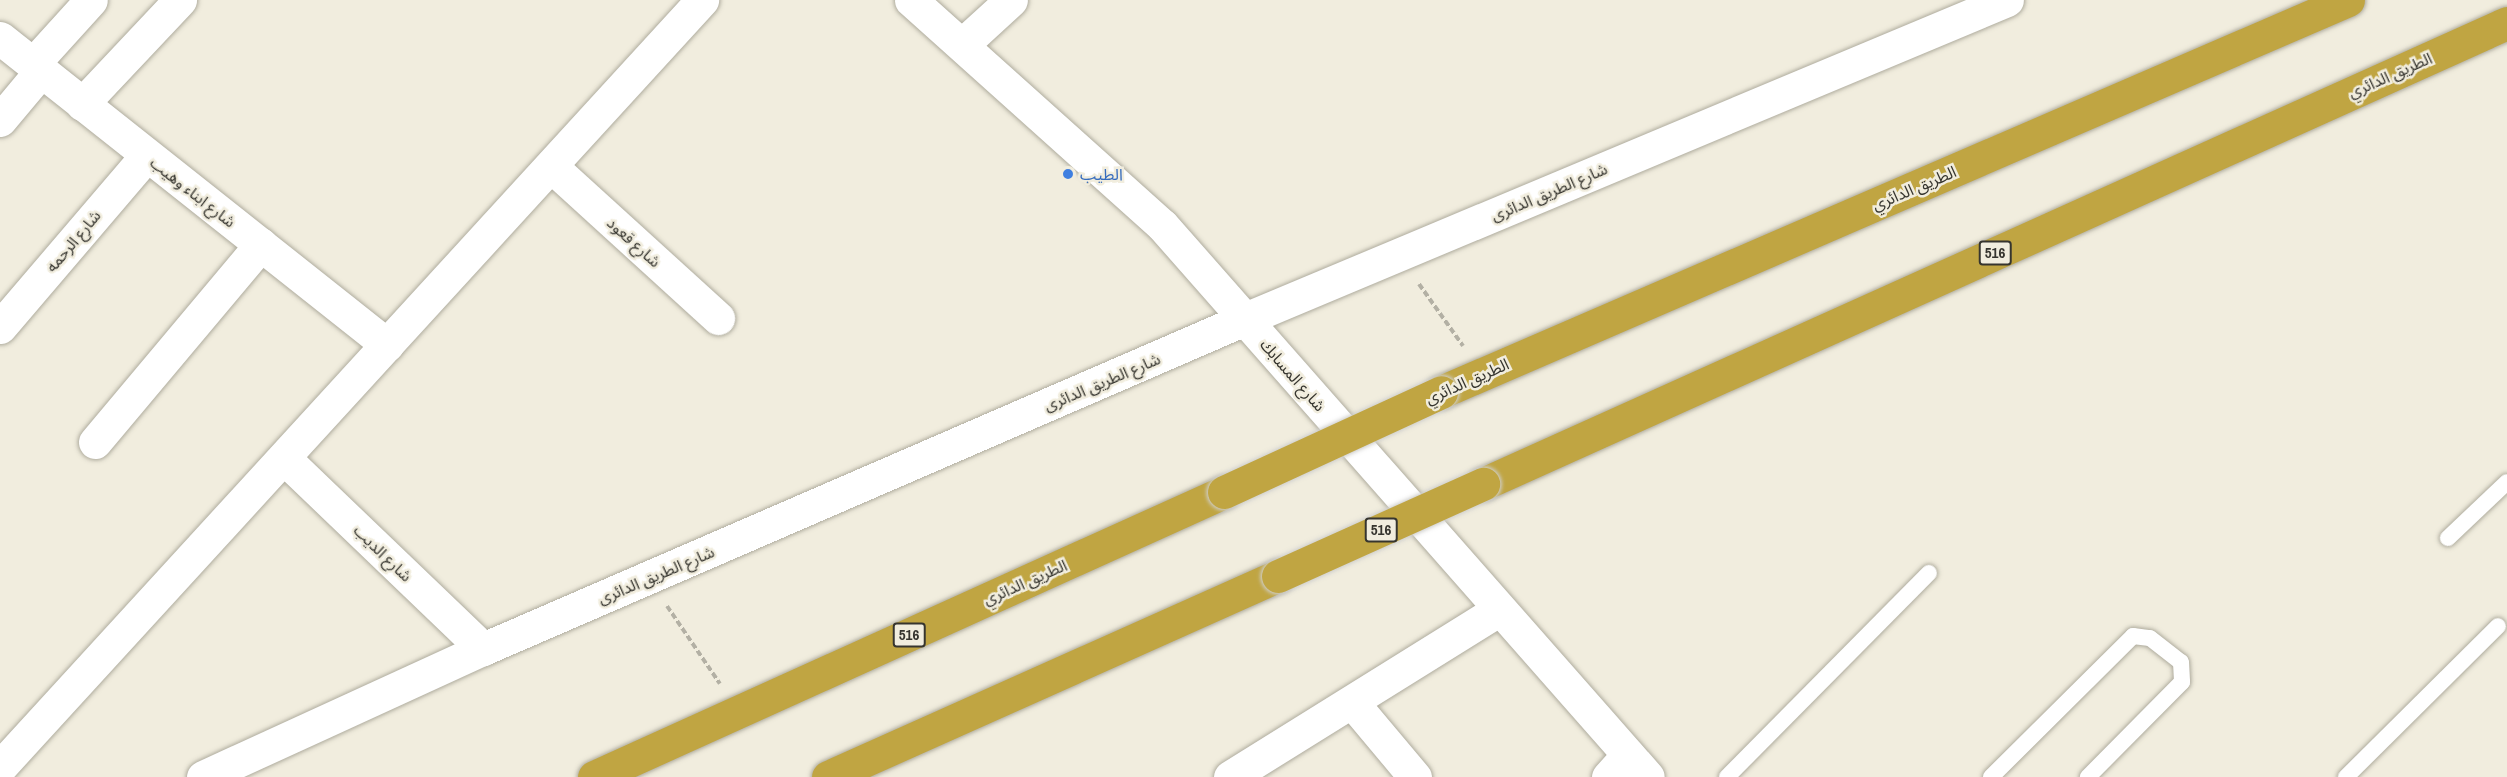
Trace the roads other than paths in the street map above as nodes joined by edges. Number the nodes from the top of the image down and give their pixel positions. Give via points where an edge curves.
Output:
1 (91, 0) edge
2 (180, 0) edge
3 (702, 0) edge
4 (910, 0) edge
5 (1011, 0) edge
6 (2348, 0) edge
7 (1996, 2) edge
8 (2507, 22) edge
9 (0, 38) edge
10 (963, 44) junction
11 (37, 67) junction
12 (82, 104) junction
13 (0, 120) edge
14 (146, 156) junction
15 (551, 166) junction
16 (261, 244) junction
17 (718, 318) dead end
18 (1245, 320) junction
19 (0, 327) edge
20 (387, 345) junction
21 (95, 442) dead end
22 (284, 458) junction
23 (2507, 482) edge
24 (2448, 538) dead end
25 (1929, 573) dead end
26 (1498, 610) junction
27 (2498, 626) dead end
28 (483, 649) junction
29 (1352, 702) junction
30 (0, 766) edge
31 (1628, 770) edge
32 (203, 777) edge
33 (594, 777) edge
34 (828, 777) edge
35 (1230, 777) edge
36 (1415, 777) edge
37 (1727, 777) edge
38 (1990, 777) edge
39 (2088, 777) edge
40 (2346, 777) edge

1 - 11 street
2 - 12 street
3 - 15 street
4 - 10 street, شارع المسابك
5 - 10 street
6 - 33 highway, الطريق الدائري / 516, bridge via 1441,392
7 - 18 street, شارع الطريق الدائرى
8 - 34 highway, الطريق الدائري / 516, bridge
9 - 11 street, شارع ابناء وهيب
10 - 18 street, شارع المسابك via 1162,225
11 - 12 street, شارع ابناء وهيب
11 - 13 street
12 - 14 street, شارع ابناء وهيب
14 - 16 street, شارع ابناء وهيب
14 - 19 street, شارع الرحمه
15 - 17 street, شارع قعود
15 - 20 street
16 - 20 street, شارع ابناء وهيب
16 - 21 street
18 - 26 street, شارع المسابك
18 - 28 street, شارع الطريق الدائرى
20 - 22 street
22 - 28 street, شارع الديب
22 - 30 street
23 - 24 lane
25 - 37 lane
26 - 29 street
26 - 31 street, شارع المسابك
27 - 40 lane
28 - 32 street, شارع الطريق الدائرى
29 - 35 street
29 - 36 street
38 - 39 lane via 2133,636 2150,638 2181,662 2182,682

